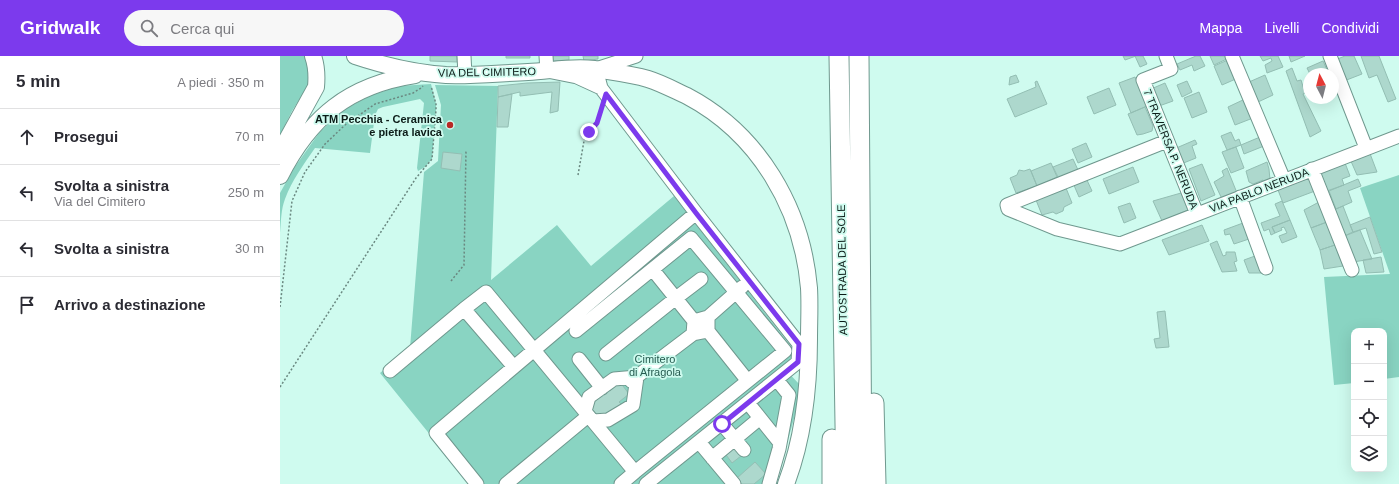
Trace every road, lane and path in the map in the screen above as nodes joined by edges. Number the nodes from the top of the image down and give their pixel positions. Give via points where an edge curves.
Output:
1 (313, 56) edge
2 (355, 56) edge
3 (464, 56) edge
4 (636, 56) edge
5 (839, 56) edge
6 (859, 56) edge
7 (1166, 56) edge
8 (1232, 56) edge
9 (1330, 56) edge
10 (546, 63) edge
11 (596, 70) junction
12 (429, 73) junction
13 (465, 75) junction
14 (604, 91) junction
15 (840, 94) junction
16 (1399, 136) edge
17 (1167, 141) junction
18 (1366, 148) junction
19 (466, 150) dead end
20 (280, 152) edge
21 (1312, 169) junction
22 (578, 175) dead end
23 (280, 176) edge
24 (860, 178) junction
25 (1284, 180) junction
26 (1240, 197) junction
27 (696, 213) junction
28 (1197, 214) junction
29 (1266, 268) dead end
30 (653, 270) junction
31 (1352, 270) dead end
32 (702, 279) dead end
33 (748, 280) junction
34 (451, 282) dead end
35 (736, 292) junction
36 (676, 298) junction
37 (280, 307) edge
38 (464, 309) junction
39 (708, 317) junction
40 (693, 327) junction
41 (576, 331) dead end
42 (708, 331) junction
43 (534, 350) junction
44 (606, 354) dead end
45 (579, 360) dead end
46 (514, 367) junction
47 (390, 371) dead end
48 (637, 377) junction
49 (747, 380) junction
50 (777, 380) junction
51 (626, 385) dead end
52 (280, 387) edge
53 (602, 388) junction
54 (748, 403) junction
55 (588, 416) junction
56 (760, 418) junction
57 (722, 424) junction
58 (735, 439) junction
59 (699, 442) junction
60 (780, 443) junction
61 (744, 450) dead end
62 (712, 458) junction
63 (634, 473) junction
64 (477, 484) edge
65 (506, 484) edge
66 (621, 484) edge
67 (642, 484) edge
68 (646, 484) edge
69 (734, 484) edge
70 (769, 484) edge
71 (786, 484) edge
72 (832, 484) edge
73 (846, 484) edge
74 (862, 484) edge
75 (876, 484) edge

1 - 20 main road via 317,76 316,87
2 - 12 main road, VIA DEL CIMITERO via 396,68
3 - 13 street
4 - 11 street
5 - 15 highway, AUTOSTRADA DEL SOLE
6 - 24 highway, AUTOSTRADA DEL SOLE
7 - 17 street, 7 TRAVERSA P. NERUDA via 1171,68 1143,80
8 - 25 street
9 - 18 street
10 - 11 main road, VIA DEL CIMITERO
10 - 13 main road, VIA DEL CIMITERO
10 - 14 street
11 - 14 street
11 - 71 main road, VIA DEL CIMITERO via 648,79 700,103 745,140 764,162 789,207 798,232 809,289 809,357 804,418 799,445
12 - 13 main road, VIA DEL CIMITERO
12 - 23 main road via 378,83 341,102 312,128
12 - 37 path via 421,88 375,104 345,125 325,144 305,172 292,201
12 - 52 path via 436,104 432,159 416,178
14 - 22 path via 597,123 584,141
14 - 27 street
15 - 72 highway
15 - 73 highway, AUTOSTRADA DEL SOLE
16 - 18 street, VIA PABLO NERUDA
17 - 28 street, 7 TRAVERSA P. NERUDA
17 - 28 street, VIA PABLO NERUDA via 1006,205 1008,209 1057,229 1120,244
18 - 21 street, VIA PABLO NERUDA
19 - 34 path via 464,265
21 - 25 street, VIA PABLO NERUDA
21 - 31 street
24 - 74 highway, AUTOSTRADA DEL SOLE
24 - 75 highway via 872,296
25 - 26 street, VIA PABLO NERUDA
26 - 28 street, VIA PABLO NERUDA
26 - 29 street
27 - 33 street
27 - 43 street
30 - 35 street via 691,238
30 - 36 street
30 - 41 street
32 - 36 street
33 - 35 street
33 - 50 street via 799,344 798,362
35 - 39 street
35 - 49 street via 784,350
36 - 40 street
36 - 44 street
38 - 43 street via 486,292
38 - 46 street
38 - 47 street
39 - 40 street
39 - 42 street
40 - 42 street
40 - 48 street
42 - 49 street
43 - 46 street
43 - 55 street
45 - 53 street
46 - 64 street via 436,433
48 - 51 street
48 - 53 street via 614,379
48 - 55 street via 633,404 608,420
49 - 63 street
50 - 54 street
50 - 60 street via 789,395
53 - 55 street via 589,397
54 - 56 street
54 - 57 street
55 - 63 street
55 - 65 street
56 - 58 street
56 - 60 street
57 - 58 street
57 - 59 street
58 - 61 street
58 - 62 street
59 - 62 street
59 - 68 street
60 - 70 street
62 - 69 street
63 - 66 street
63 - 67 street

